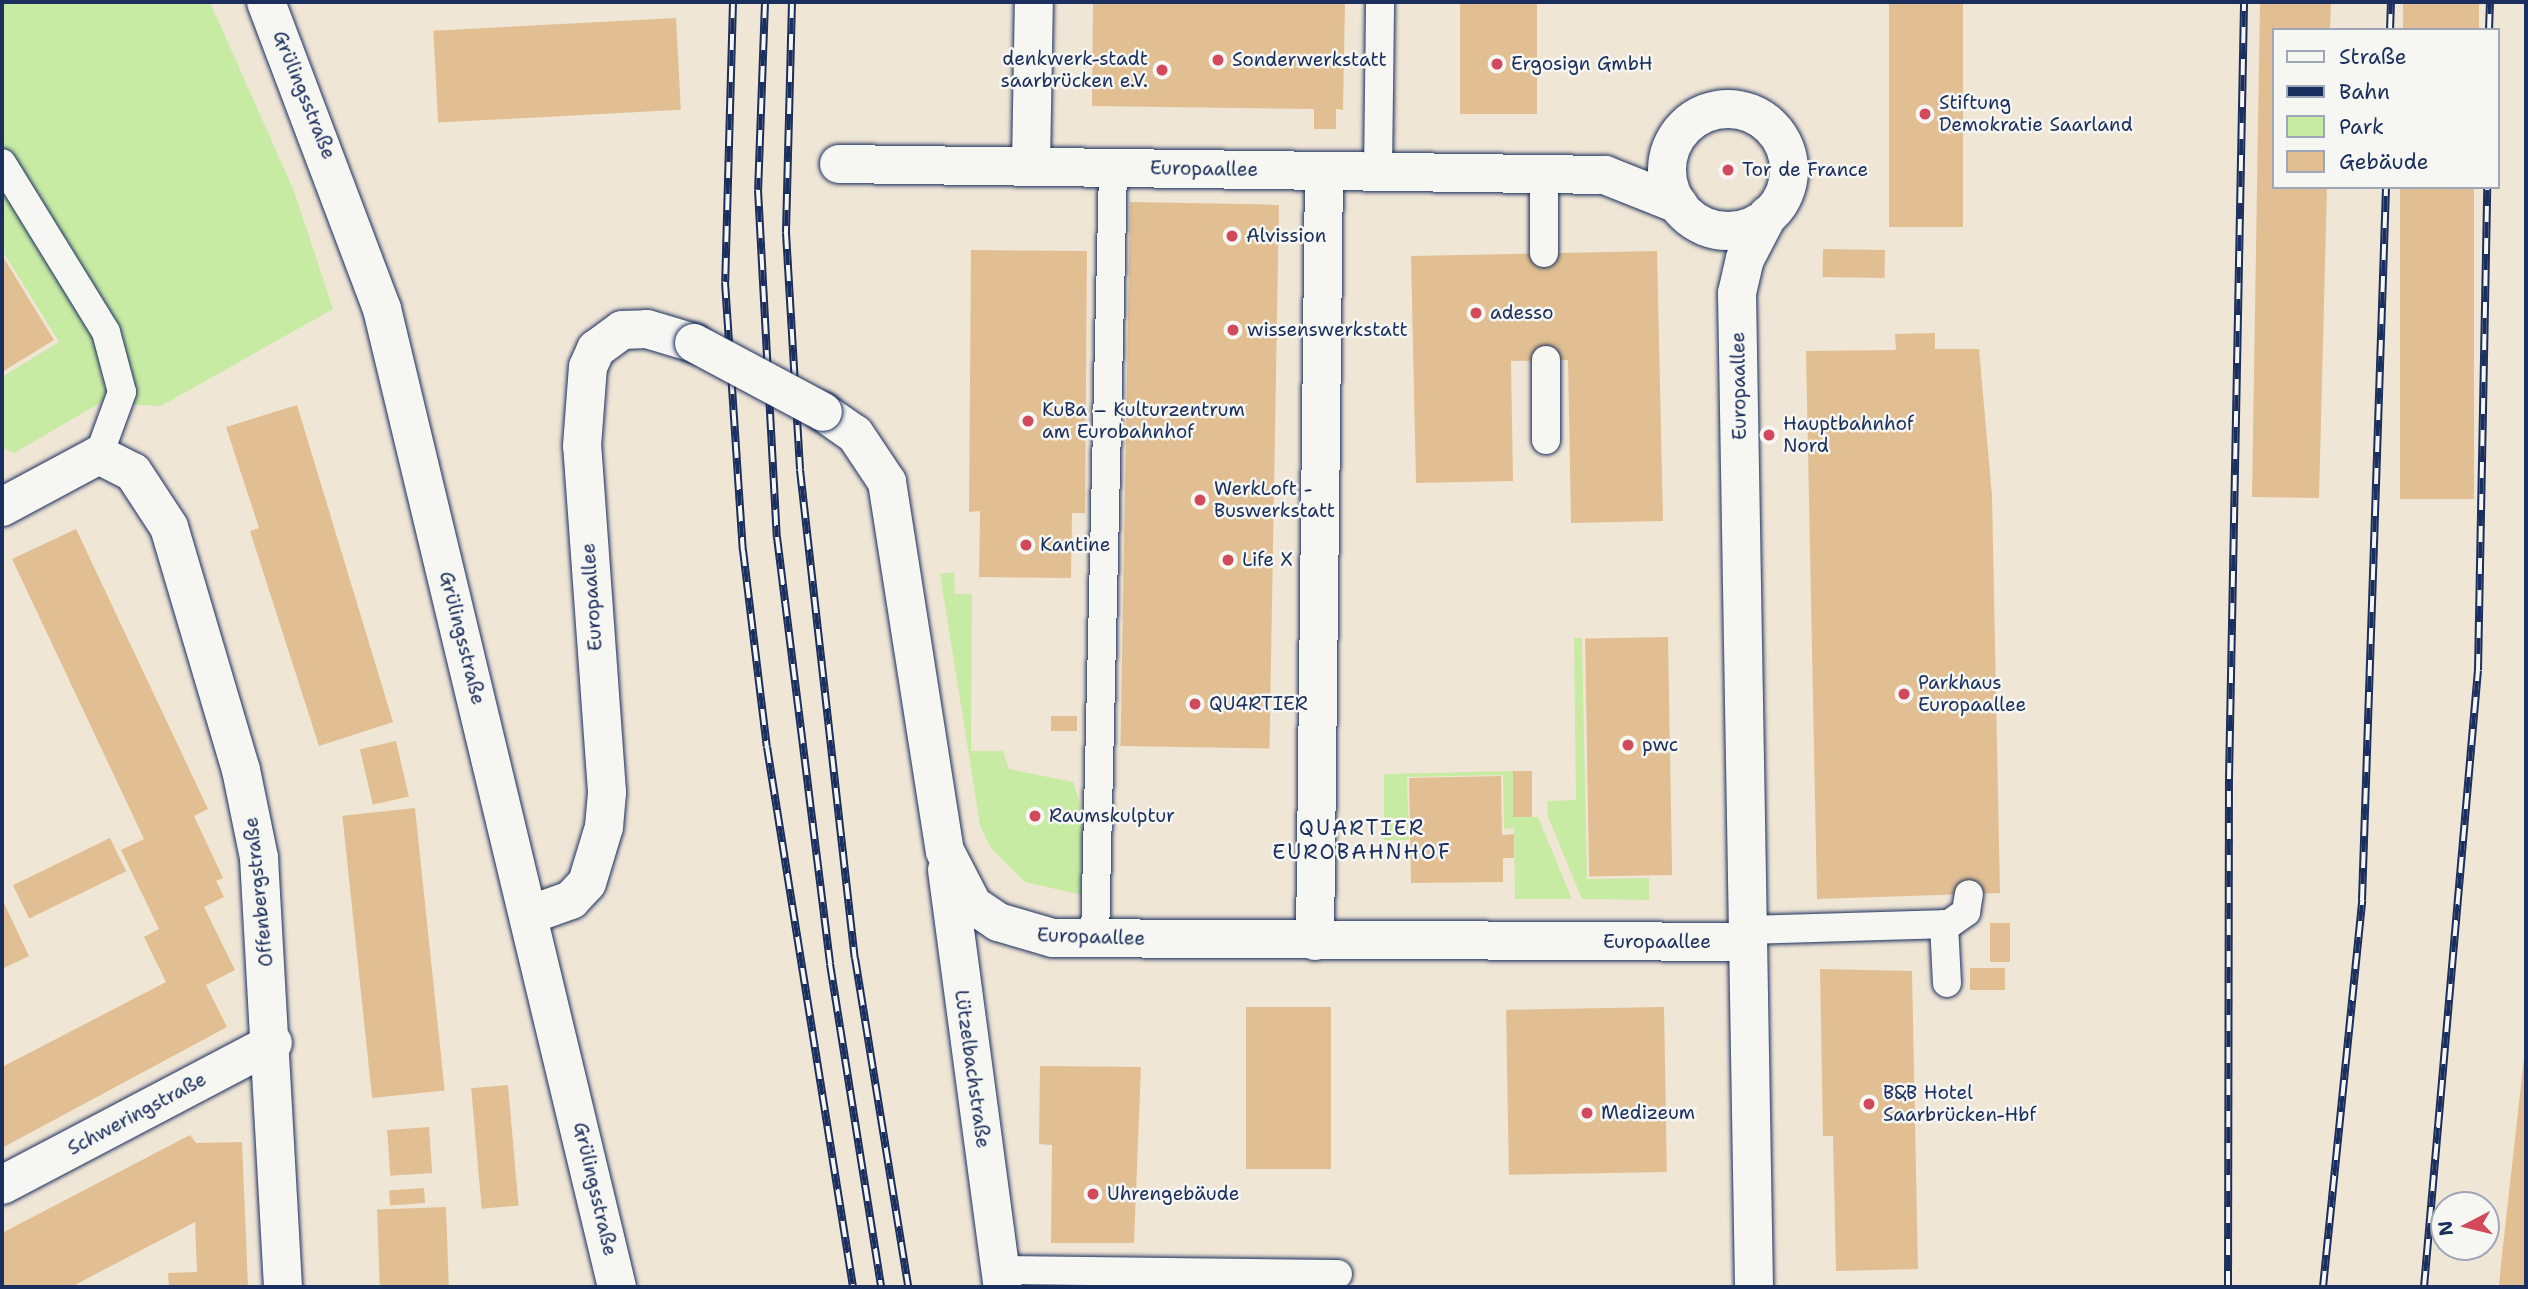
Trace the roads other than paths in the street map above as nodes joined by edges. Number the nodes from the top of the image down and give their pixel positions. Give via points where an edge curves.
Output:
1 (266, 2) edge
2 (1034, 2) edge
3 (1380, 2) edge
4 (1679, 132) junction
5 (2, 163) edge
6 (839, 164) dead end
7 (1031, 166) junction
8 (1113, 168) junction
9 (1324, 172) junction
10 (1378, 172) junction
11 (1544, 174) junction
12 (1605, 175) junction
13 (1688, 214) junction
14 (1768, 215) junction
15 (1544, 253) dead end
16 (1737, 293) junction
17 (1546, 360) dead end
18 (1546, 440) dead end
19 (99, 455) junction
20 (2, 507) edge
21 (945, 851) junction
22 (1969, 894) dead end
23 (529, 915) junction
24 (1944, 924) junction
25 (1747, 936) junction
26 (1095, 939) junction
27 (1315, 941) junction
28 (1947, 983) dead end
29 (273, 1044) junction
30 (2, 1185) edge
31 (1338, 1274) dead end
32 (1001, 1279) edge
33 (283, 1287) edge
34 (617, 1287) edge
35 (1754, 1287) edge

1 - 23 street, Grülingsstraße via 382,309
2 - 7 street
3 - 10 lane
4 - 12 street, Europaallee via 1641,162
4 - 13 street via 1668,161
4 - 14 street via 1719,109 1742,110 1775,130 1789,174
5 - 19 lane via 106,332 122,392
6 - 7 street, Europaallee
7 - 8 street, Europaallee
8 - 9 street, Europaallee
8 - 26 lane
9 - 10 street, Europaallee
9 - 27 street
10 - 11 street, Europaallee
11 - 12 street, Europaallee
11 - 15 lane
12 - 13 street, Europaallee
13 - 14 street via 1737,230
13 - 16 street, Europaallee
14 - 16 street, Europaallee via 1745,258
16 - 25 street, Europaallee
17 - 18 lane
19 - 20 street
19 - 29 street, Offenbergstraße via 133,472 169,527 237,757 259,858
21 - 23 street, Europaallee, bridge via 887,482 855,434 823,412 694,343 647,329 622,330 596,349 588,367 582,446 607,792 604,827 587,883 571,900
21 - 26 street, Europaallee via 974,905 998,922 1022,934
21 - 32 street, Lützelbachstraße
22 - 24 lane via 1966,912
23 - 34 street, Grülingsstraße
24 - 25 lane
24 - 28 lane
25 - 27 street, Europaallee
25 - 35 street, Europaallee
26 - 27 street, Europaallee
29 - 30 street, Schweringstraße
29 - 33 street, Offenbergstraße
31 - 32 lane

